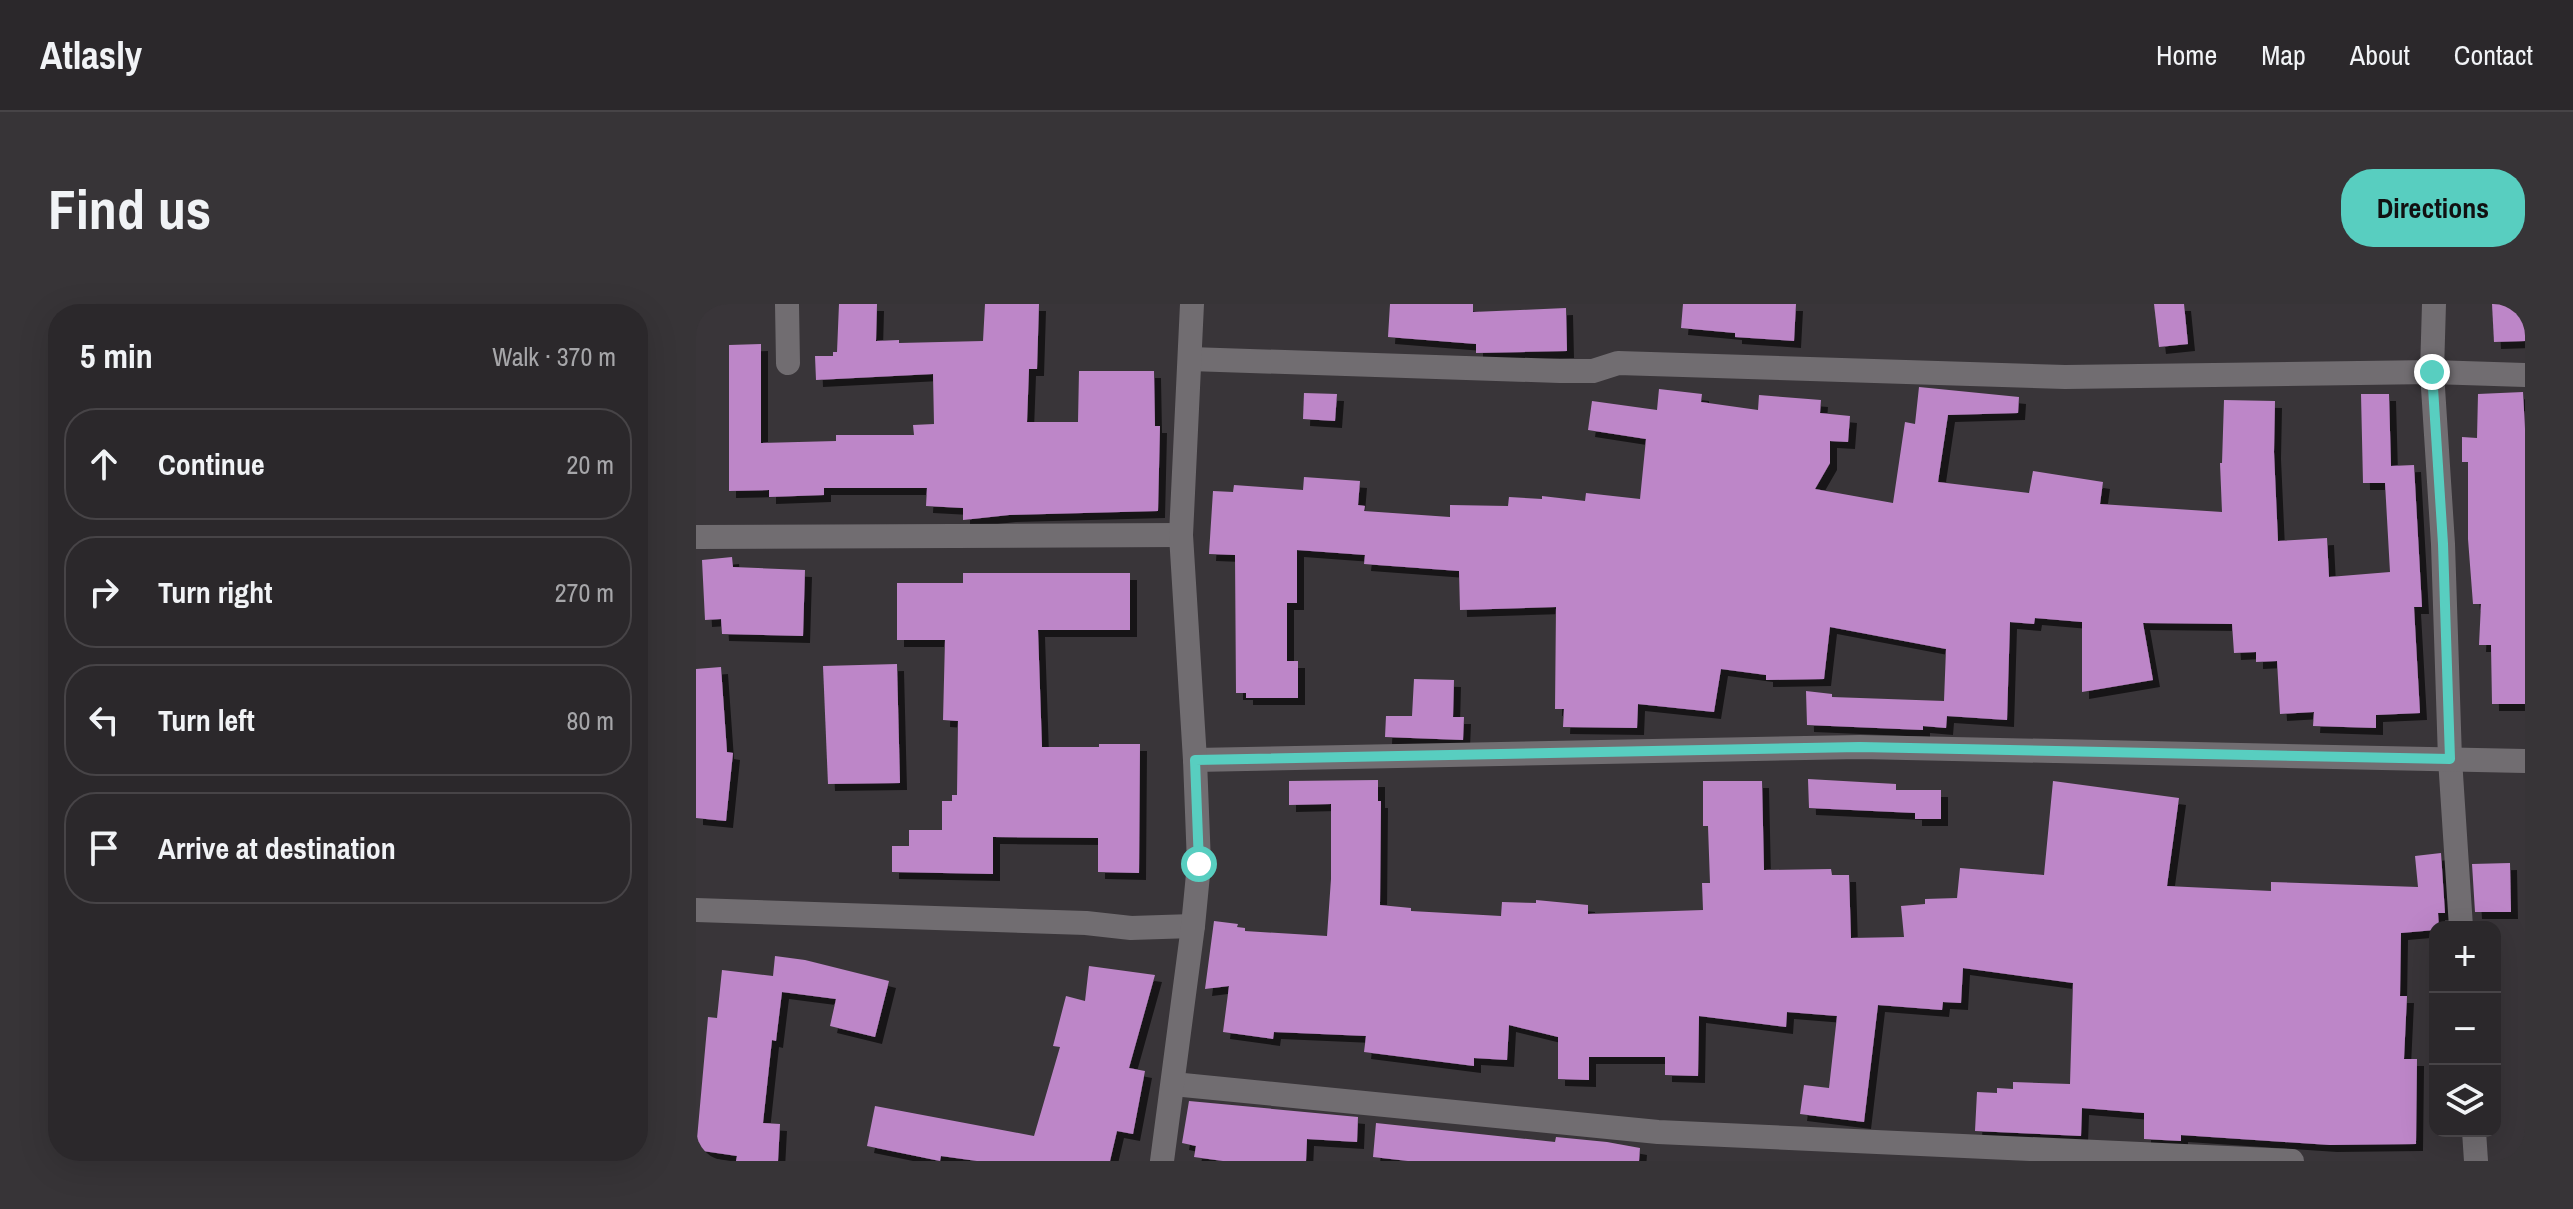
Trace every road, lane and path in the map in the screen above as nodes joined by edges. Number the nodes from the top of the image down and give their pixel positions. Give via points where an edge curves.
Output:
1 (787, 304) edge
2 (1192, 304) edge
3 (2434, 304) edge
4 (1190, 359) junction
5 (788, 363) dead end
6 (2432, 372) junction
7 (2525, 375) edge
8 (1181, 535) junction
9 (696, 537) edge
10 (2450, 759) junction
11 (1195, 760) junction
12 (2525, 761) edge
13 (696, 910) edge
14 (2461, 921) edge
15 (1193, 926) junction
16 (1173, 1084) junction
17 (2474, 1137) edge
18 (1162, 1161) edge
19 (2292, 1161) edge
20 (2476, 1161) edge

1 - 5 street
2 - 4 street
3 - 6 street
4 - 6 street via 1582,371 1618,363 2065,377
4 - 8 street
6 - 7 street
6 - 10 street
8 - 9 street
8 - 11 street
10 - 11 street via 1860,747
10 - 12 street
10 - 14 street
11 - 15 street via 1199,864
13 - 15 street
15 - 16 street
16 - 18 street
16 - 19 street via 1658,1132
17 - 20 street

